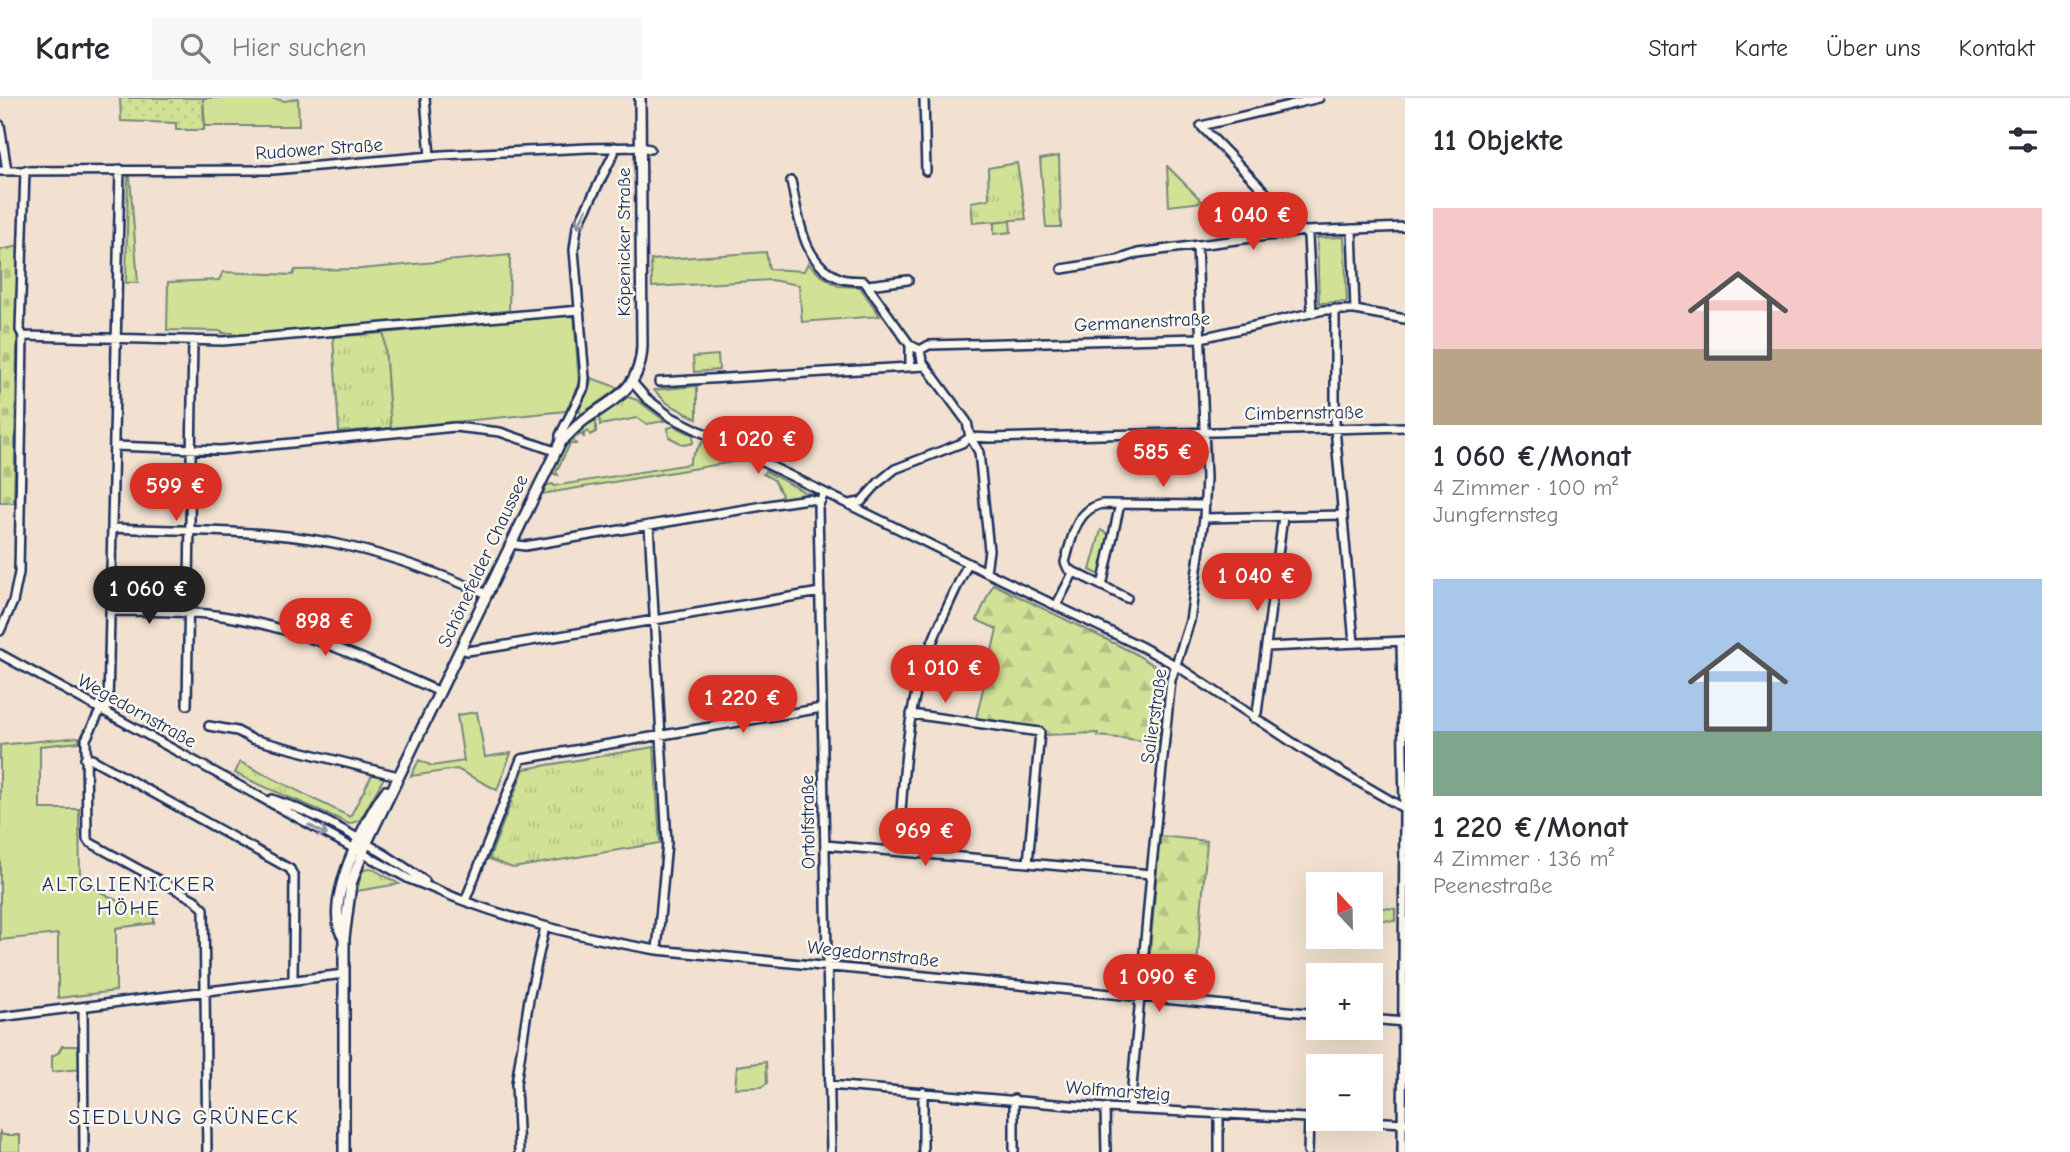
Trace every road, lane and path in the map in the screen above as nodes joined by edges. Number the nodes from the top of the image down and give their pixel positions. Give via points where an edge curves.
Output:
1 (425, 98) edge
2 (640, 98) edge
3 (924, 98) edge
4 (1319, 98) edge
5 (0, 125) edge
6 (615, 147) junction
7 (645, 148) junction
8 (430, 156) junction
9 (120, 169) junction
10 (25, 170) junction
11 (3, 171) edge
12 (926, 171) dead end
13 (791, 181) dead end
14 (1288, 214) junction
15 (1405, 227) edge
16 (1352, 229) junction
17 (1305, 231) junction
18 (1280, 234) junction
19 (1197, 245) junction
20 (1062, 269) dead end
21 (908, 280) dead end
22 (868, 285) junction
23 (1335, 309) junction
24 (580, 310) junction
25 (1355, 310) junction
26 (1312, 312) junction
27 (1405, 319) edge
28 (23, 336) junction
29 (115, 338) junction
30 (1201, 338) junction
31 (193, 340) junction
32 (910, 345) junction
33 (920, 350) junction
34 (910, 366) junction
35 (925, 366) junction
36 (659, 382) dead end
37 (633, 383) junction
38 (571, 412) junction
39 (581, 423) junction
40 (1405, 427) edge
41 (1335, 428) junction
42 (1203, 432) junction
43 (970, 437) junction
44 (114, 446) junction
45 (557, 447) junction
46 (191, 448) junction
47 (824, 493) junction
48 (819, 501) junction
49 (848, 504) junction
50 (1120, 504) junction
51 (1205, 505) junction
52 (1343, 515) junction
53 (1283, 517) junction
54 (1204, 518) junction
55 (649, 525) junction
56 (112, 528) junction
57 (190, 531) junction
58 (511, 544) junction
59 (968, 563) junction
60 (986, 572) junction
61 (1073, 573) junction
62 (1102, 586) junction
63 (820, 592) junction
64 (487, 594) junction
65 (1127, 598) dead end
66 (1056, 606) junction
67 (110, 611) junction
68 (188, 613) junction
69 (653, 620) junction
70 (0, 631) edge
71 (1403, 641) edge
72 (1354, 643) junction
73 (1266, 647) junction
74 (461, 649) junction
75 (0, 654) edge
76 (1177, 666) junction
77 (440, 692) junction
78 (187, 705) dead end
79 (822, 708) junction
80 (103, 710) junction
81 (912, 714) junction
82 (1253, 718) junction
83 (209, 726) dead end
84 (660, 735) junction
85 (85, 759) junction
86 (397, 777) junction
87 (260, 795) junction
88 (1405, 809) edge
89 (362, 841) junction
90 (825, 845) junction
91 (358, 851) junction
92 (898, 852) junction
93 (1027, 863) junction
94 (1151, 874) junction
95 (434, 888) junction
96 (465, 901) junction
97 (545, 927) junction
98 (657, 950) junction
99 (827, 966) junction
100 (344, 974) junction
101 (293, 979) junction
102 (205, 991) junction
103 (1140, 998) junction
104 (83, 1007) junction
105 (1306, 1013) edge
106 (0, 1017) edge
107 (1383, 1020) edge
108 (1403, 1022) edge
109 (829, 1085) junction
110 (923, 1092) junction
111 (1014, 1099) junction
112 (1105, 1108) junction
113 (1130, 1109) junction
114 (1219, 1113) junction
115 (1306, 1118) edge
116 (1383, 1122) edge
117 (1404, 1123) edge
118 (1309, 1131) edge
119 (84, 1152) edge
120 (207, 1152) edge
121 (344, 1152) edge
122 (519, 1152) edge
123 (831, 1152) edge
124 (923, 1152) edge
125 (1014, 1152) edge
126 (1106, 1152) edge
127 (1219, 1152) edge
128 (1308, 1152) edge
129 (1402, 1152) edge

1 - 8 street
2 - 7 main road, Köpenicker Straße
3 - 12 street
4 - 14 street via 1201,126
5 - 11 street
6 - 7 street, Rudower Straße
6 - 8 street, Rudower Straße
6 -> 24 street via 577,227 573,250
7 - 37 main road, Köpenicker Straße via 642,359
8 - 9 street, Rudower Straße via 275,170
9 - 10 street, Rudower Straße
9 - 29 street
10 - 11 street, Rudower Straße
10 - 28 street
13 - 22 street via 802,234 813,255 836,276
14 - 17 street
14 - 18 street
15 - 16 street
16 - 17 street
16 - 25 street
17 - 18 street
17 - 26 street
18 - 19 street
19 - 20 street
19 - 30 street, Salierstraße
21 - 22 street
22 - 32 street
23 - 25 street, Germanenstraße
23 - 26 street, Germanenstraße
23 - 41 street
24 - 31 street
24 - 38 street via 585,378
25 - 27 street, Germanenstraße
26 - 30 street, Germanenstraße
28 - 29 street
28 - 70 street via 19,573
29 - 31 street
29 - 44 street
30 - 33 street, Germanenstraße via 929,345
30 - 42 street, Salierstraße
31 - 46 street
32 - 33 street
32 - 34 street
33 - 35 street
34 - 35 street
34 - 36 street
35 - 43 street via 967,422
37 - 39 main road, Schönefelder Chaussee
37 - 47 street via 671,417
38 - 39 street
38 - 45 street
39 - 45 main road, Schönefelder Chaussee
40 - 41 street, Cimbernstraße
41 - 42 street, Cimbernstraße
41 - 52 street
42 - 43 street, Cimbernstraße
42 - 51 street, Salierstraße
43 - 49 street, Cimbernstraße via 895,469 861,502
43 - 60 street via 979,452 989,550
44 - 46 street
44 - 56 street
45 - 46 street via 500,432 455,428 221,450
45 - 58 main road, Schönefelder Chaussee
46 - 57 street
47 - 48 street
47 - 49 street
48 - 55 street via 808,499
48 - 63 street, Ortolfstraße
49 - 59 street
50 - 51 street
50 - 61 street via 1094,505 1081,515 1065,562
50 - 62 street
51 - 54 street, Salierstraße
52 - 53 street
52 - 72 street
53 - 54 street
53 - 73 street
54 - 76 street, Salierstraße via 1190,621
55 - 58 street via 525,546
55 - 69 street
56 - 57 street
56 - 67 street
57 - 64 street via 281,536 351,547 421,567
57 - 68 street
58 - 64 main road, Schönefelder Chaussee
59 - 60 street
59 - 81 street via 928,653
60 - 66 street
61 - 62 street
61 - 66 street
62 - 65 street
63 - 69 street
63 - 79 street, Ortolfstraße
64 - 74 main road, Schönefelder Chaussee
66 - 76 street
67 - 68 street
67 - 80 street via 108,705
68 - 77 street via 301,635
68 - 78 street
69 - 74 street
69 - 84 street
71 - 72 street
71 - 88 street
72 - 73 street
73 - 82 street
74 - 77 main road, Schönefelder Chaussee
75 - 80 street, Wegedornstraße
76 - 82 street
76 - 94 street, Salierstraße via 1171,680
77 - 86 main road, Schönefelder Chaussee
79 - 84 street
79 - 90 street, Ortolfstraße
80 - 85 street via 86,739
80 - 87 street, Wegedornstraße
81 - 92 street
81 - 93 street via 1040,732
82 - 88 street
83 - 86 street
84 - 96 street via 521,759
84 - 98 street via 667,843
85 - 101 street via 290,869 294,877
85 - 102 street via 89,842 202,905
86 - 89 main road, Schönefelder Chaussee via 380,800
87 - 89 street, Wegedornstraße via 316,816
87 -> 91 street, Wegedornstraße
88 - 108 street
89 - 91 main road, Schönefelder Chaussee
89 - 95 street, Wegedornstraße
90 - 92 street
90 - 99 street, Ortolfstraße
91 - 95 street, Wegedornstraße
91 - 100 main road, Schönefelder Chaussee via 344,938
92 - 93 street
93 - 94 street
94 - 103 street, Salierstraße
95 - 96 street, Wegedornstraße
96 - 97 street, Wegedornstraße
97 - 98 street, Wegedornstraße
97 - 122 street via 528,999 516,1084
98 - 99 street, Wegedornstraße
99 - 103 street, Wegedornstraße
99 - 109 street, Ortolfstraße
100 - 101 street
100 - 121 main road, Schönefelder Chaussee
101 - 102 street
102 - 104 street
102 - 120 street
103 - 105 street, Wegedornstraße
103 - 113 street, Salierstraße
104 - 106 street
104 - 119 street
107 - 108 street
108 - 117 street
109 - 110 street, Wolfmarsteig
109 - 123 street, Ortolfstraße
110 - 111 street, Wolfmarsteig
110 - 124 street
111 - 112 street, Wolfmarsteig
111 - 125 street
112 - 113 street, Wolfmarsteig
112 - 126 street
113 - 114 street, Wolfmarsteig
114 - 115 street, Wolfmarsteig
114 - 127 street
116 - 117 street, Wolfmarsteig
117 - 129 street
118 - 128 street

